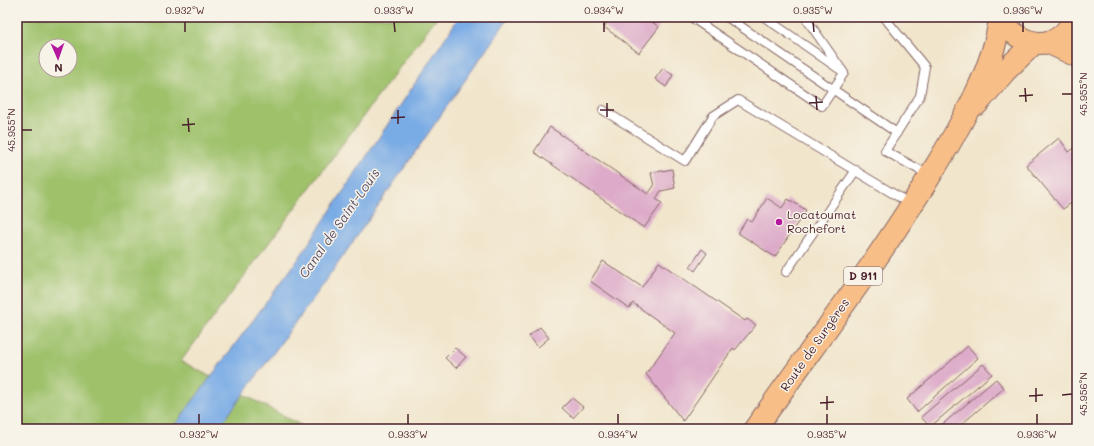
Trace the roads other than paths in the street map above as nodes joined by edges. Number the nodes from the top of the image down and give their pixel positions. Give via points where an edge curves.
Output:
1 (691, 17) edge
2 (727, 17) edge
3 (764, 17) edge
4 (805, 17) edge
5 (884, 17) edge
6 (1000, 17) edge
7 (1074, 17) edge
8 (1041, 43) junction
9 (1077, 56) edge
10 (844, 73) junction
11 (833, 90) junction
12 (603, 110) dead end
13 (964, 119) junction
14 (897, 133) junction
15 (856, 170) junction
16 (930, 176) junction
17 (912, 205) junction
18 (786, 272) dead end
19 (754, 429) edge

1 - 11 lane via 822,106
2 - 11 lane
3 - 10 lane
4 - 10 lane
5 - 14 lane via 925,67 920,96
6 - 8 main road via 1013,35 1023,40
6 - 13 main road, D 911 via 998,35
7 - 8 main road via 1065,32 1057,38
8 - 9 main road
8 - 13 main road, D 911 via 1006,70
10 - 11 lane
11 - 14 lane
12 - 15 lane via 686,161 713,116 738,100
13 - 16 main road, Route de Surgères / D 911
14 - 16 lane via 885,151
15 - 17 lane
15 - 18 lane
16 - 17 main road, Route de Surgères / D 911
17 - 19 main road, Route de Surgères / D 911

